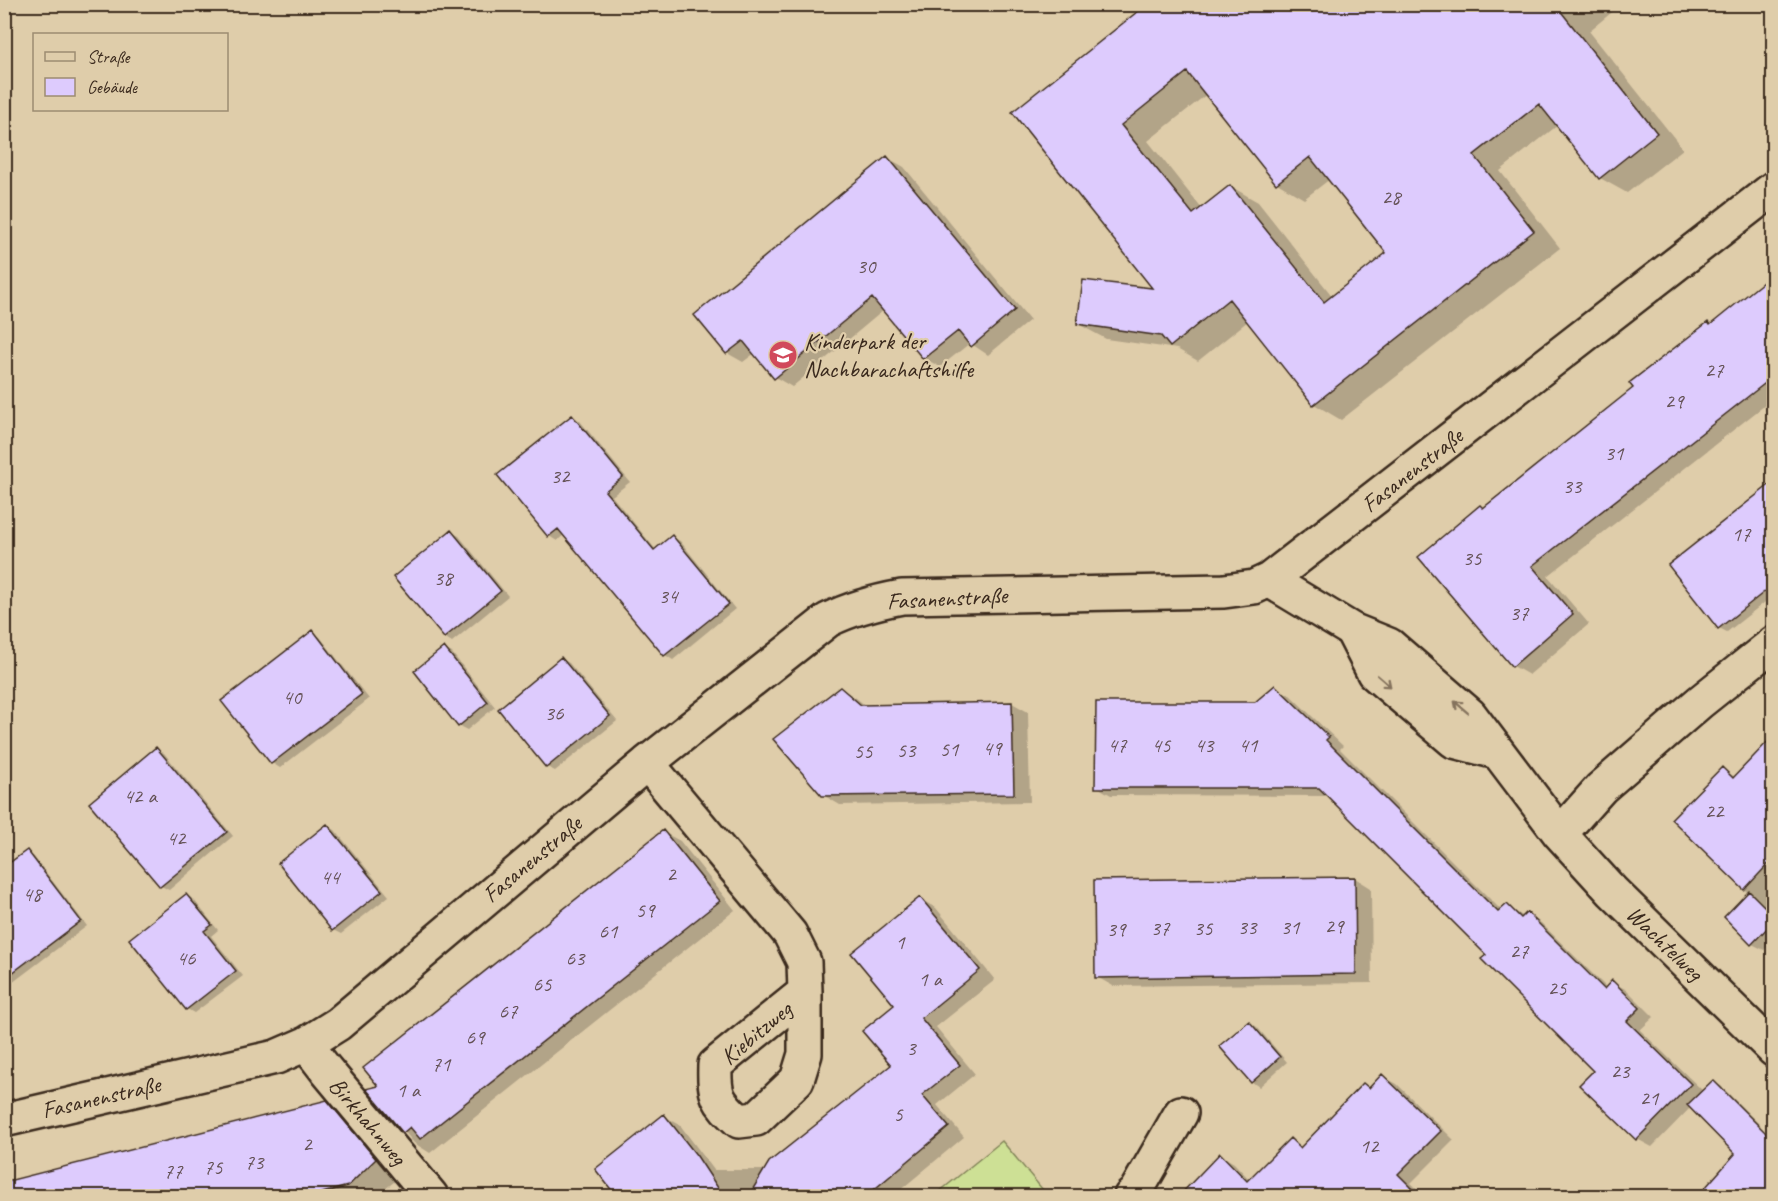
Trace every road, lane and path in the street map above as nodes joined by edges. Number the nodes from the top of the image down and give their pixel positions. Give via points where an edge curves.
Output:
1 (1773, 188) edge
2 (1269, 580) junction
3 (1773, 643) edge
4 (647, 763) junction
5 (1560, 834) junction
6 (805, 992) dead end
7 (306, 1044) junction
8 (1773, 1050) edge
9 (1181, 1113) dead end
10 (4, 1120) edge
11 (1135, 1195) edge
12 (431, 1197) edge

1 - 2 street, Fasanenstraße
2 - 4 street, Fasanenstraße via 1254,587 1224,591 902,597 872,602 828,620
2 - 5 street, Wachtelweg via 1352,630 1389,645 1470,715
3 - 5 street via 1601,788
4 - 6 street, Kiebitzweg via 790,934 804,962
4 - 7 street, Fasanenstraße via 338,1024
5 - 8 street, Wachtelweg
7 - 10 street, Fasanenstraße via 276,1057
7 - 12 street, Birkhahnweg
9 - 11 street

